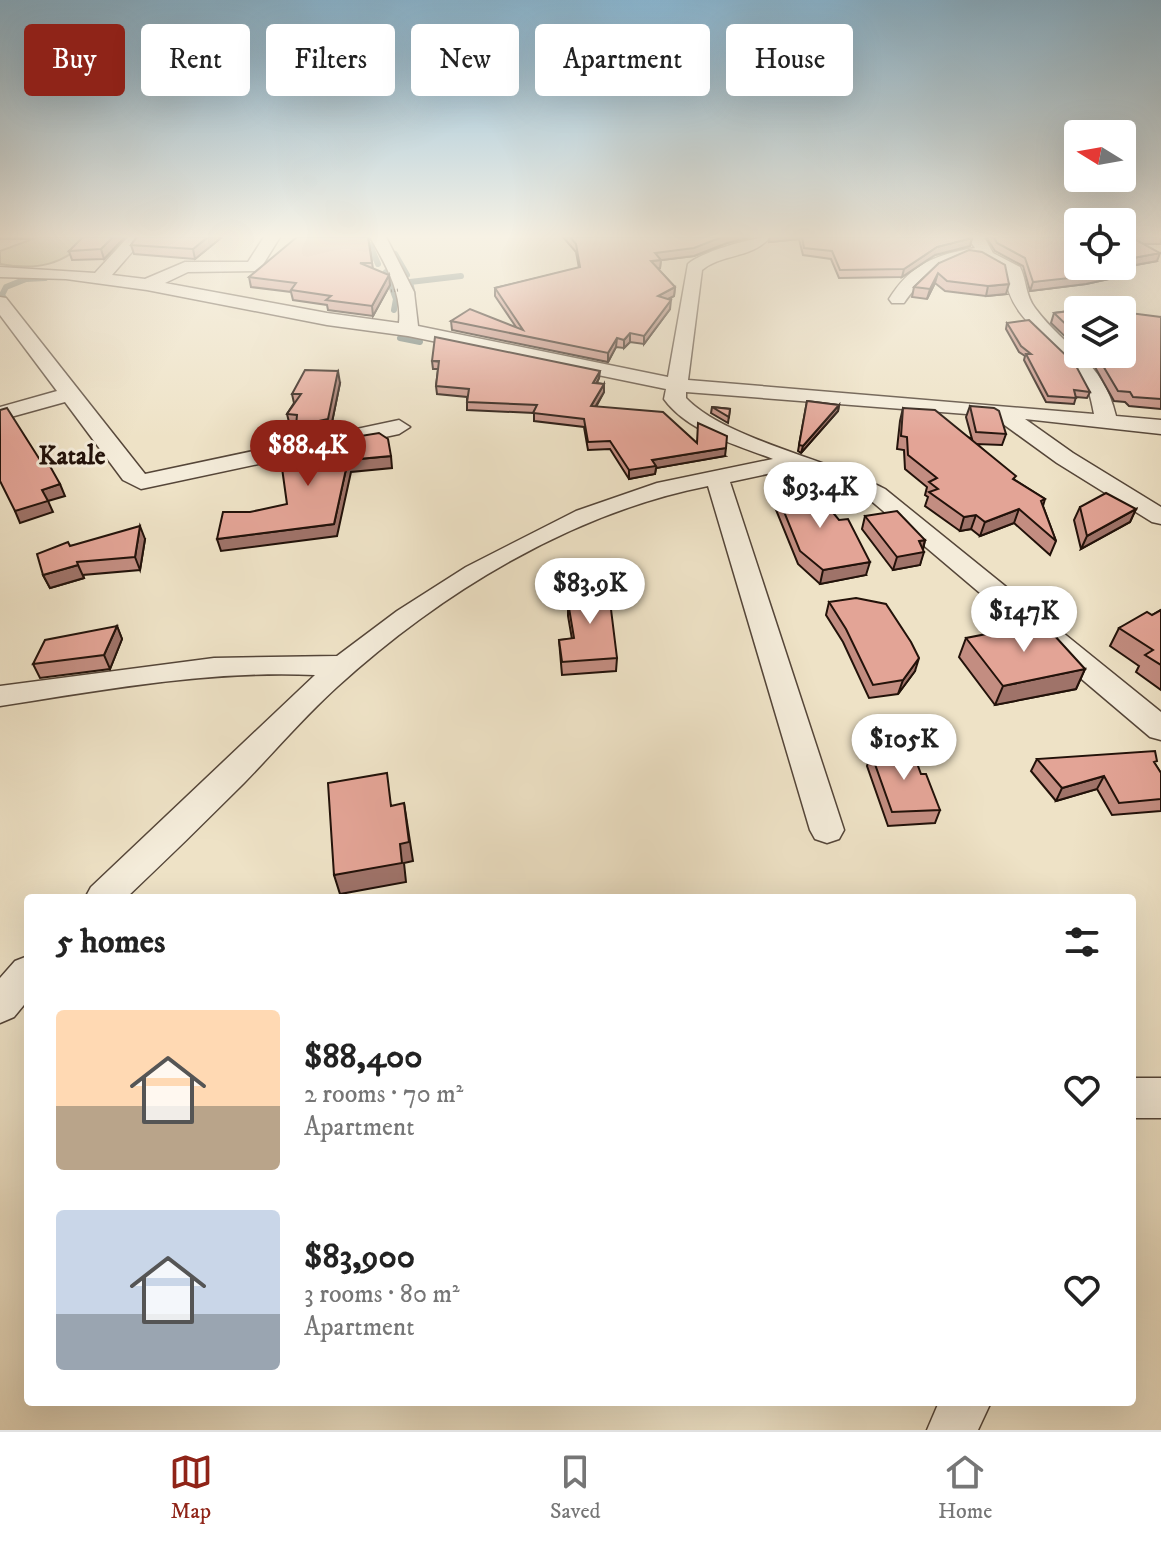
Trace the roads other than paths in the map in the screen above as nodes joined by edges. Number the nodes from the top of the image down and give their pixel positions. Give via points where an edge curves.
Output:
1 (1, 304) edge
2 (246, 304) edge
3 (409, 304) edge
4 (689, 304) edge
5 (1022, 304) edge
6 (408, 330) junction
7 (679, 385) junction
8 (70, 394) junction
9 (997, 410) junction
10 (0, 414) edge
11 (1106, 421) junction
12 (399, 427) dead end
13 (1161, 427) edge
14 (799, 460) junction
15 (717, 478) junction
16 (1161, 517) edge
17 (343, 666) junction
18 (0, 696) edge
19 (1161, 729) edge
20 (827, 830) dead end
21 (107, 894) edge
22 (24, 978) edge
23 (0, 1005) edge
24 (1136, 1098) edge
25 (1161, 1098) edge
26 (964, 1406) edge
27 (952, 1430) edge

1 - 8 street
2 - 6 street
3 - 6 street
4 - 7 street
5 - 11 street via 1095,382
6 - 7 street
7 - 9 street
7 - 14 street via 679,408
8 - 10 street
8 - 12 street via 141,482
9 - 11 street
9 - 16 street
11 - 13 street
14 - 15 street
14 - 19 street via 877,494
15 - 17 street via 625,500 521,547 409,615
15 - 20 street
17 - 18 street via 289,663 169,670
17 - 21 street
22 - 23 street
24 - 25 street
26 - 27 street

